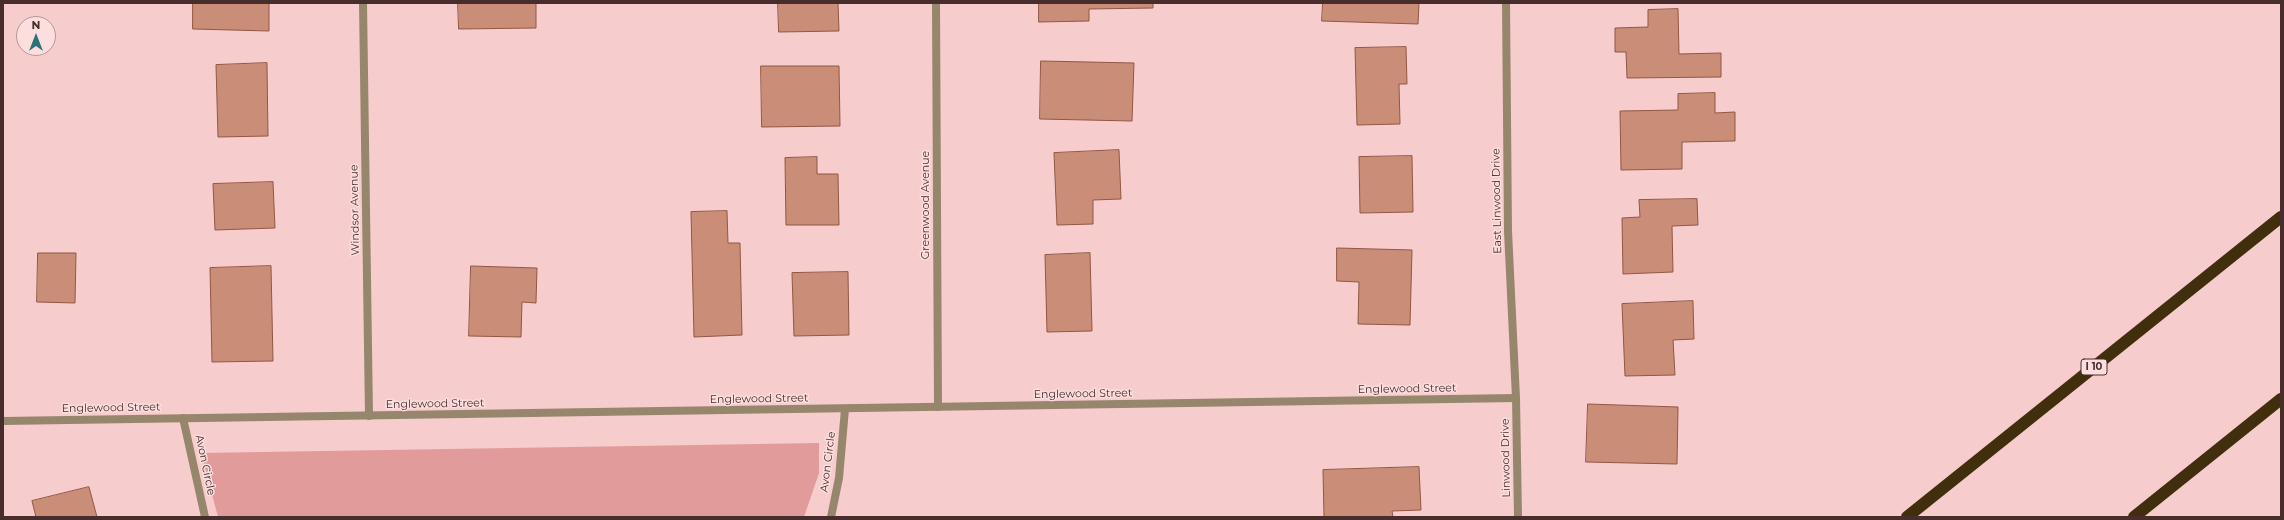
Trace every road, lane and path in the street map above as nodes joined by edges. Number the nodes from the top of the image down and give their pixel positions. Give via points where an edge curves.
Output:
1 (363, 3) edge
2 (936, 3) edge
3 (1506, 3) edge
4 (2281, 217) edge
5 (1516, 398) junction
6 (2281, 399) edge
7 (938, 407) junction
8 (845, 409) junction
9 (369, 416) junction
10 (183, 418) junction
11 (3, 421) edge
12 (205, 517) edge
13 (831, 517) edge
14 (1518, 517) edge
15 (1907, 517) edge
16 (2134, 517) edge

1 - 9 street, Windsor Avenue
2 - 7 street, Greenwood Avenue
3 - 5 street, East Linwood Drive via 1508,231
4 - 15 highway, I 10
5 - 7 street, Englewood Street
5 - 14 street, Linwood Drive
6 - 16 highway
7 - 8 street, Englewood Street
8 - 9 street, Englewood Street
8 - 13 street, Avon Circle via 839,478
9 - 10 street, Englewood Street
10 - 11 street, Englewood Street
10 - 12 street, Avon Circle

